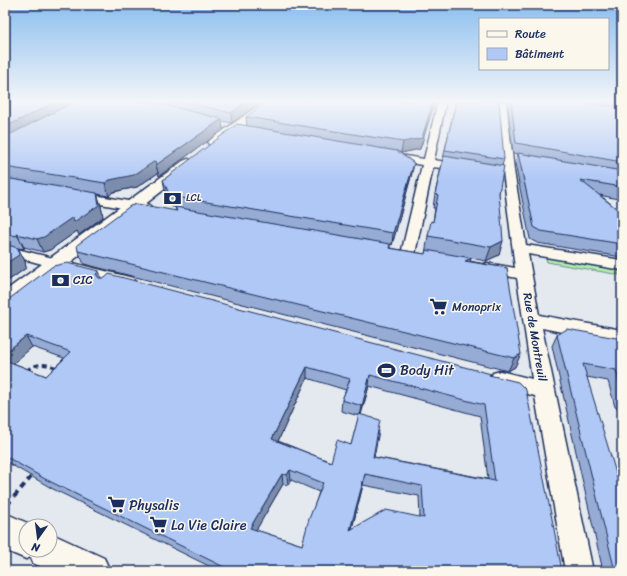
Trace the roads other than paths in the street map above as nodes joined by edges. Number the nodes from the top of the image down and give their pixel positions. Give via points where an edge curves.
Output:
1 (236, 128) edge
2 (436, 128) edge
3 (504, 128) edge
4 (374, 153) edge
5 (506, 156) junction
6 (522, 159) edge
7 (429, 162) junction
8 (476, 170) edge
9 (67, 194) edge
10 (133, 205) junction
11 (160, 210) edge
12 (519, 248) junction
13 (5, 250) edge
14 (392, 251) edge
15 (408, 254) junction
16 (423, 256) edge
17 (57, 263) junction
18 (622, 265) edge
19 (477, 266) edge
20 (524, 274) junction
21 (143, 286) edge
22 (5, 302) edge
23 (532, 320) junction
24 (622, 337) edge
25 (482, 374) edge
26 (545, 390) junction
27 (5, 531) edge
28 (18, 537) edge
29 (58, 556) edge
30 (90, 571) edge
31 (579, 571) edge

1 - 10 street
2 - 7 street
3 - 5 street, Rue de Montreuil
4 - 7 street
5 - 6 street
5 - 12 street, Rue de Montreuil via 504,175
7 - 8 street
7 - 15 street
9 - 10 street
10 - 11 street
10 - 17 street
12 - 18 street
12 - 20 street, Rue de Montreuil
13 - 17 street
14 - 15 street
15 - 16 street
17 - 21 street
17 - 22 street
19 - 20 street
20 - 23 street, Rue de Montreuil
23 - 24 street
23 - 26 street, Rue de Montreuil
25 - 26 street
26 - 31 street, Rue de Montreuil
27 - 28 street
29 - 30 street

